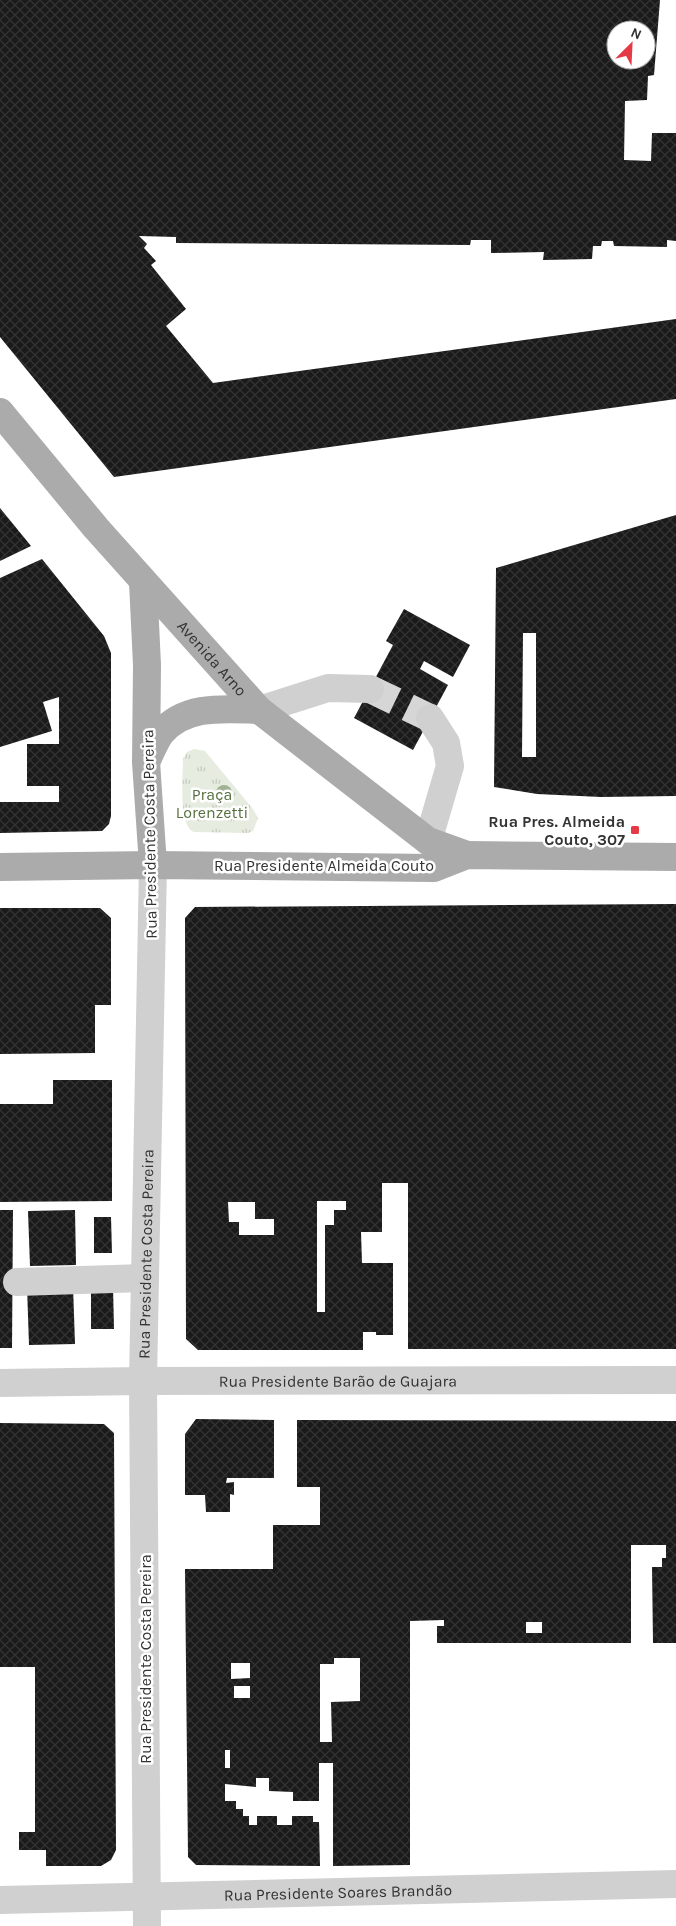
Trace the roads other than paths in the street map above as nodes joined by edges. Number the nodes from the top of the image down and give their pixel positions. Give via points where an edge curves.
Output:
1 (0, 412) edge
2 (143, 582) junction
3 (370, 689) tunnel mouth
4 (259, 710) junction
5 (430, 718) tunnel mouth
6 (146, 762) junction
7 (428, 842) junction
8 (466, 855) junction
9 (676, 857) edge
10 (153, 865) junction
11 (0, 867) edge
12 (145, 1278) junction
13 (17, 1282) dead end
14 (676, 1380) edge
15 (143, 1381) junction
16 (0, 1384) edge
17 (676, 1884) edge
18 (146, 1898) junction
19 (0, 1900) edge
20 (147, 1926) edge

1 - 2 main road, Avenida Arno
2 - 4 main road, Avenida Arno
2 - 6 main road, Rua Presidente Costa Pereira via 147,665
3 - 4 street via 328,688
4 - 6 main road via 217,709 189,713 160,734
4 - 7 main road, Avenida Arno
5 - 7 street via 446,743 450,766
6 - 10 main road, Rua Presidente Costa Pereira
7 - 8 main road, Avenida Arno
8 - 9 main road, Rua Presidente Almeida Couto
8 - 10 main road, Rua Presidente Almeida Couto via 434,868
10 - 11 main road, Rua Presidente Almeida Couto
10 - 12 street, Rua Presidente Costa Pereira
12 - 13 street
12 - 15 street, Rua Presidente Costa Pereira
14 - 15 street, Rua Presidente Barão de Guajara
15 - 16 street, Rua Presidente Barão de Guajara
15 - 18 street, Rua Presidente Costa Pereira
17 - 18 street, Rua Presidente Soares Brandão
18 - 19 street, Rua Presidente Soares Brandão
18 - 20 street, Rua Presidente Costa Pereira

